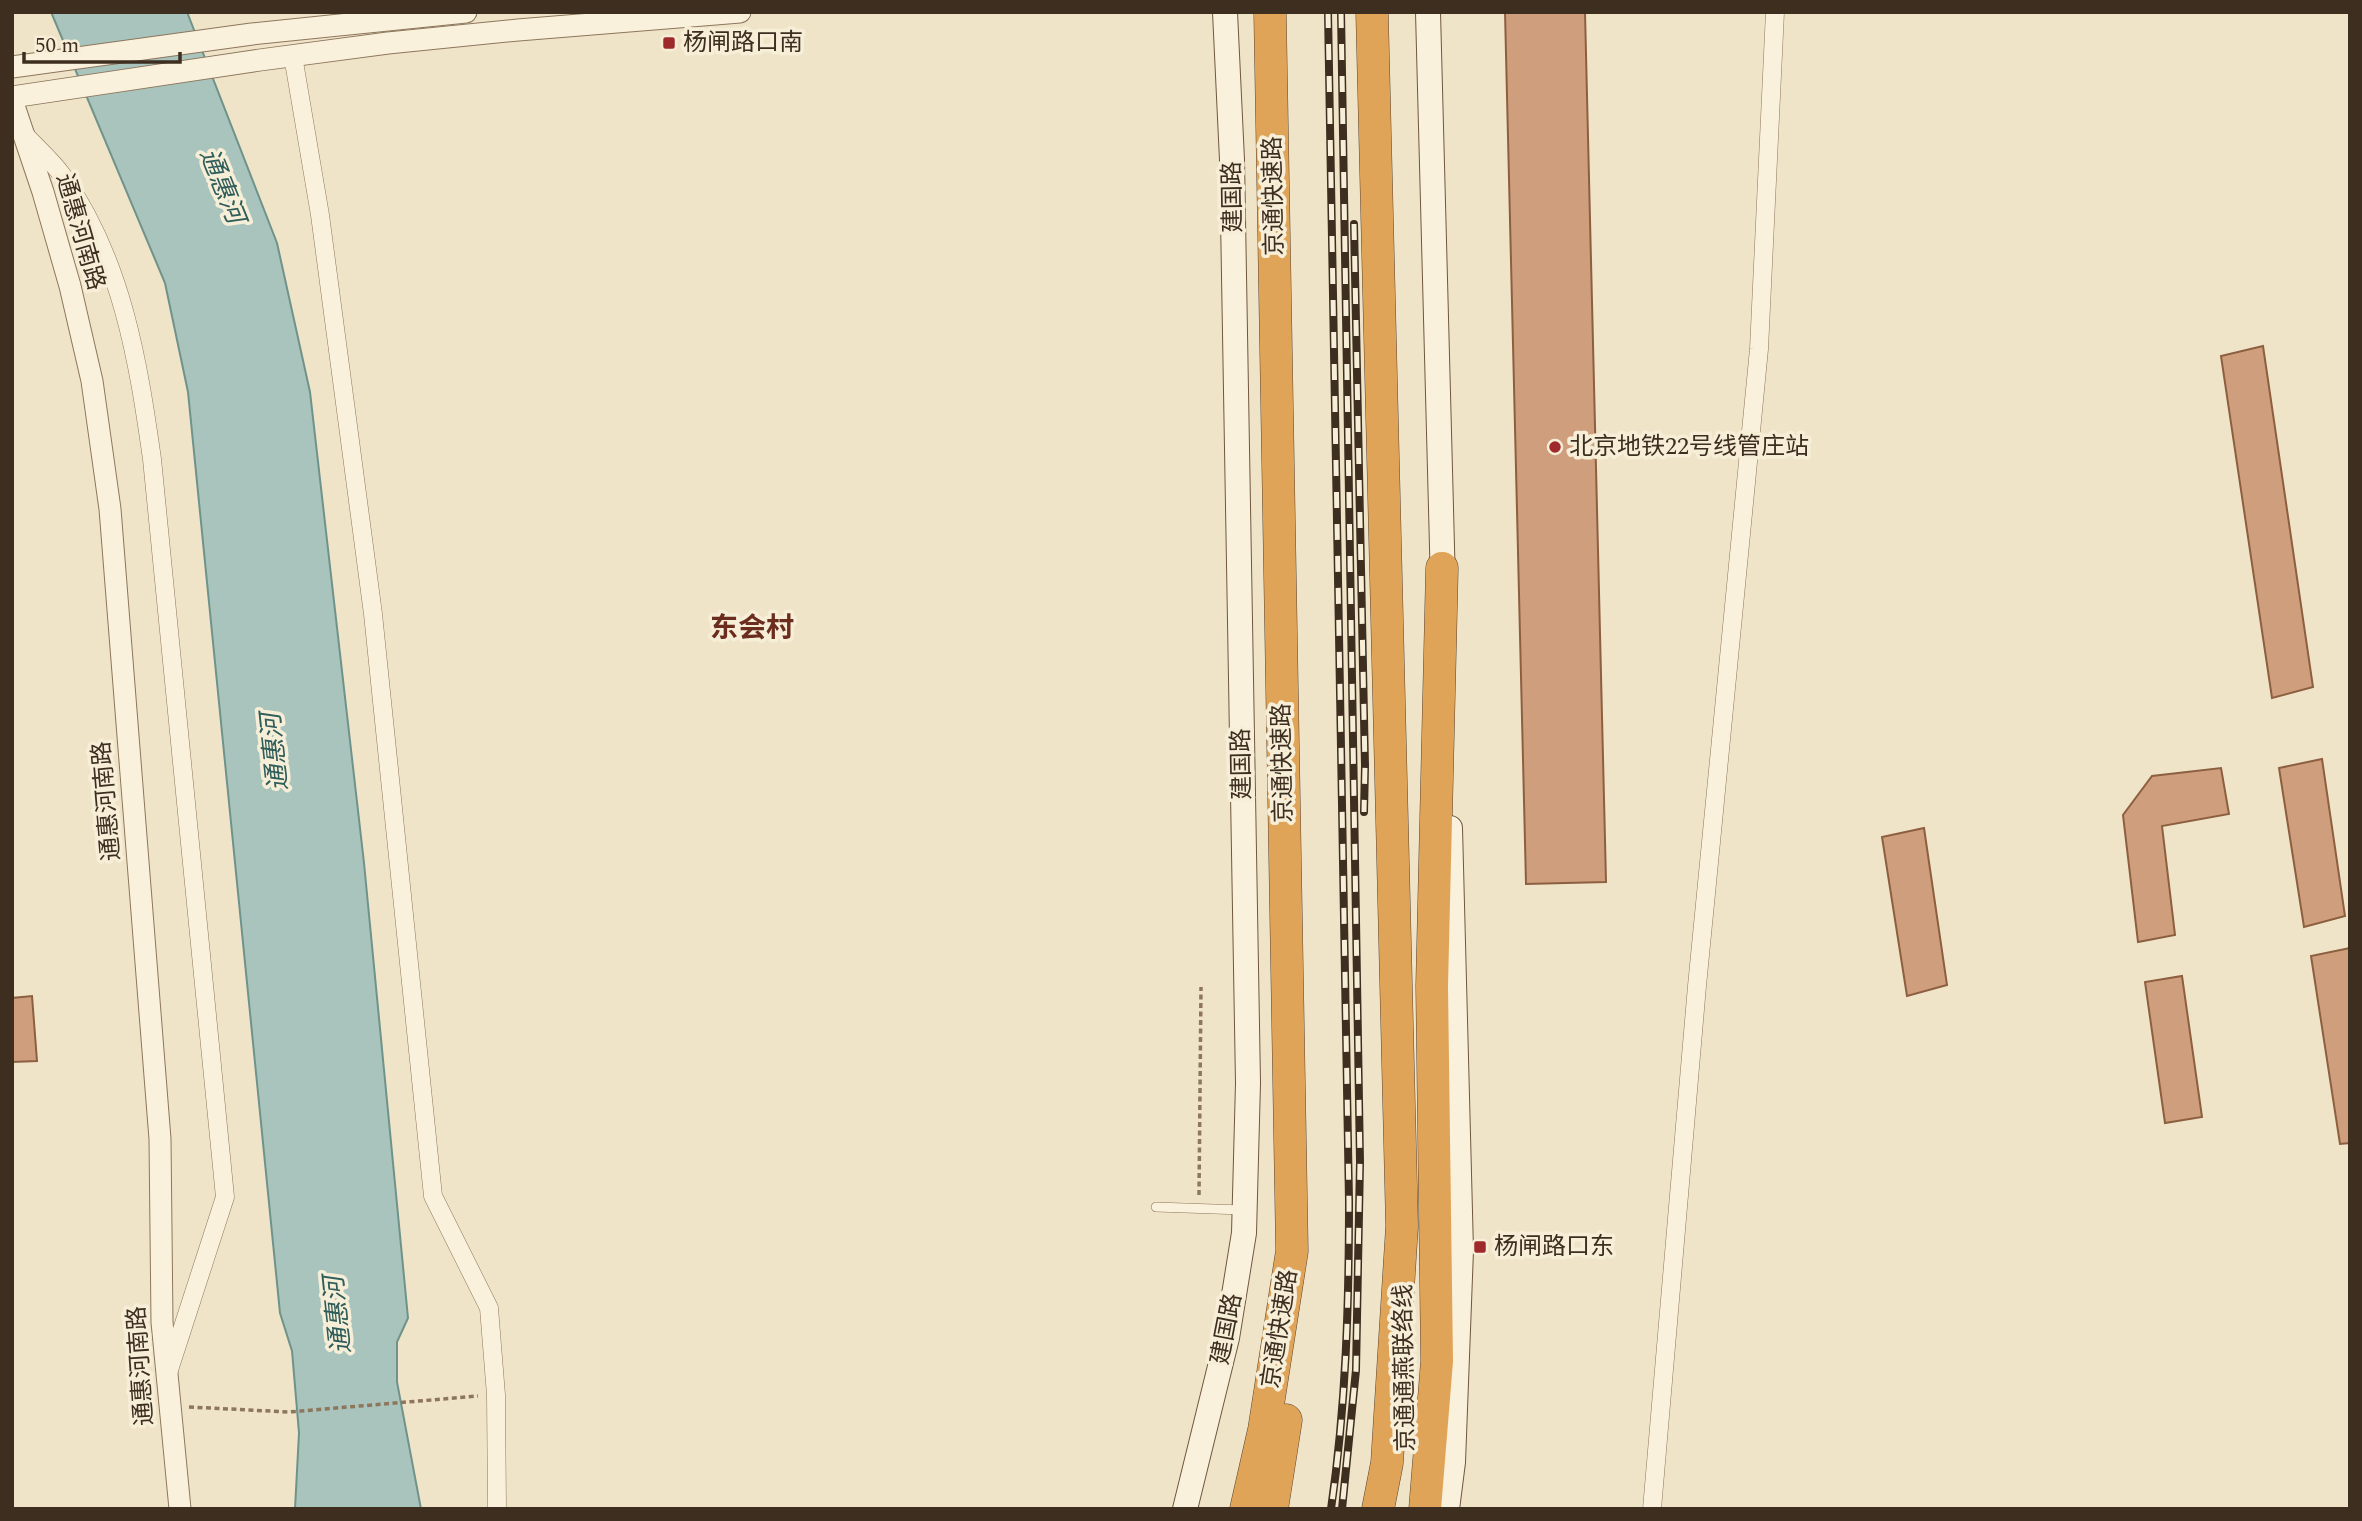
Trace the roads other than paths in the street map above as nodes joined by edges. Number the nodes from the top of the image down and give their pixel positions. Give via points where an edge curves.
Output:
1 (466, 12) edge
2 (740, 12) edge
3 (1225, 12) edge
4 (1269, 12) edge
5 (1372, 12) edge
6 (1428, 12) edge
7 (1775, 12) edge
8 (298, 20) edge
9 (293, 56) junction
10 (20, 66) edge
11 (12, 99) edge
12 (23, 134) junction
13 (1442, 568) junction
14 (1156, 1207) dead end
15 (1244, 1210) junction
16 (1402, 1226) junction
17 (1292, 1251) junction
18 (167, 1376) junction
19 (180, 1509) edge
20 (497, 1509) edge
21 (1185, 1509) edge
22 (1246, 1509) edge
23 (1272, 1509) edge
24 (1378, 1509) edge
25 (1401, 1509) edge
26 (1426, 1509) edge
27 (1447, 1509) edge
28 (1652, 1509) edge

1 - 8 street
2 - 9 street via 518,30
3 - 15 main road, 建国路 via 1232,160 1248,1055
4 - 17 highway, 京通快速路
5 - 16 highway
6 - 13 main road
7 - 28 street via 1759,349
8 - 10 street via 252,34
9 - 11 street
9 - 20 street via 320,215 373,614 433,1196 489,1308 496,1395
11 - 12 street, 通惠河南路
12 - 18 street, 通惠河南路 via 70,286 92,381 110,509 160,1139
12 - 18 street via 62,174 107,258 139,369 152,459 225,1197
13 - 26 highway via 1432,986 1437,1361
13 - 27 main road via 1461,1250
14 - 15 lane
15 - 21 main road, 建国路 via 1227,1338
16 - 24 highway via 1387,1463
16 - 25 highway, 京通通燕联络线 via 1408,1447
17 - 22 highway, 京通快速路 via 1265,1430
17 - 23 highway via 1286,1420
18 - 19 street, 通惠河南路

